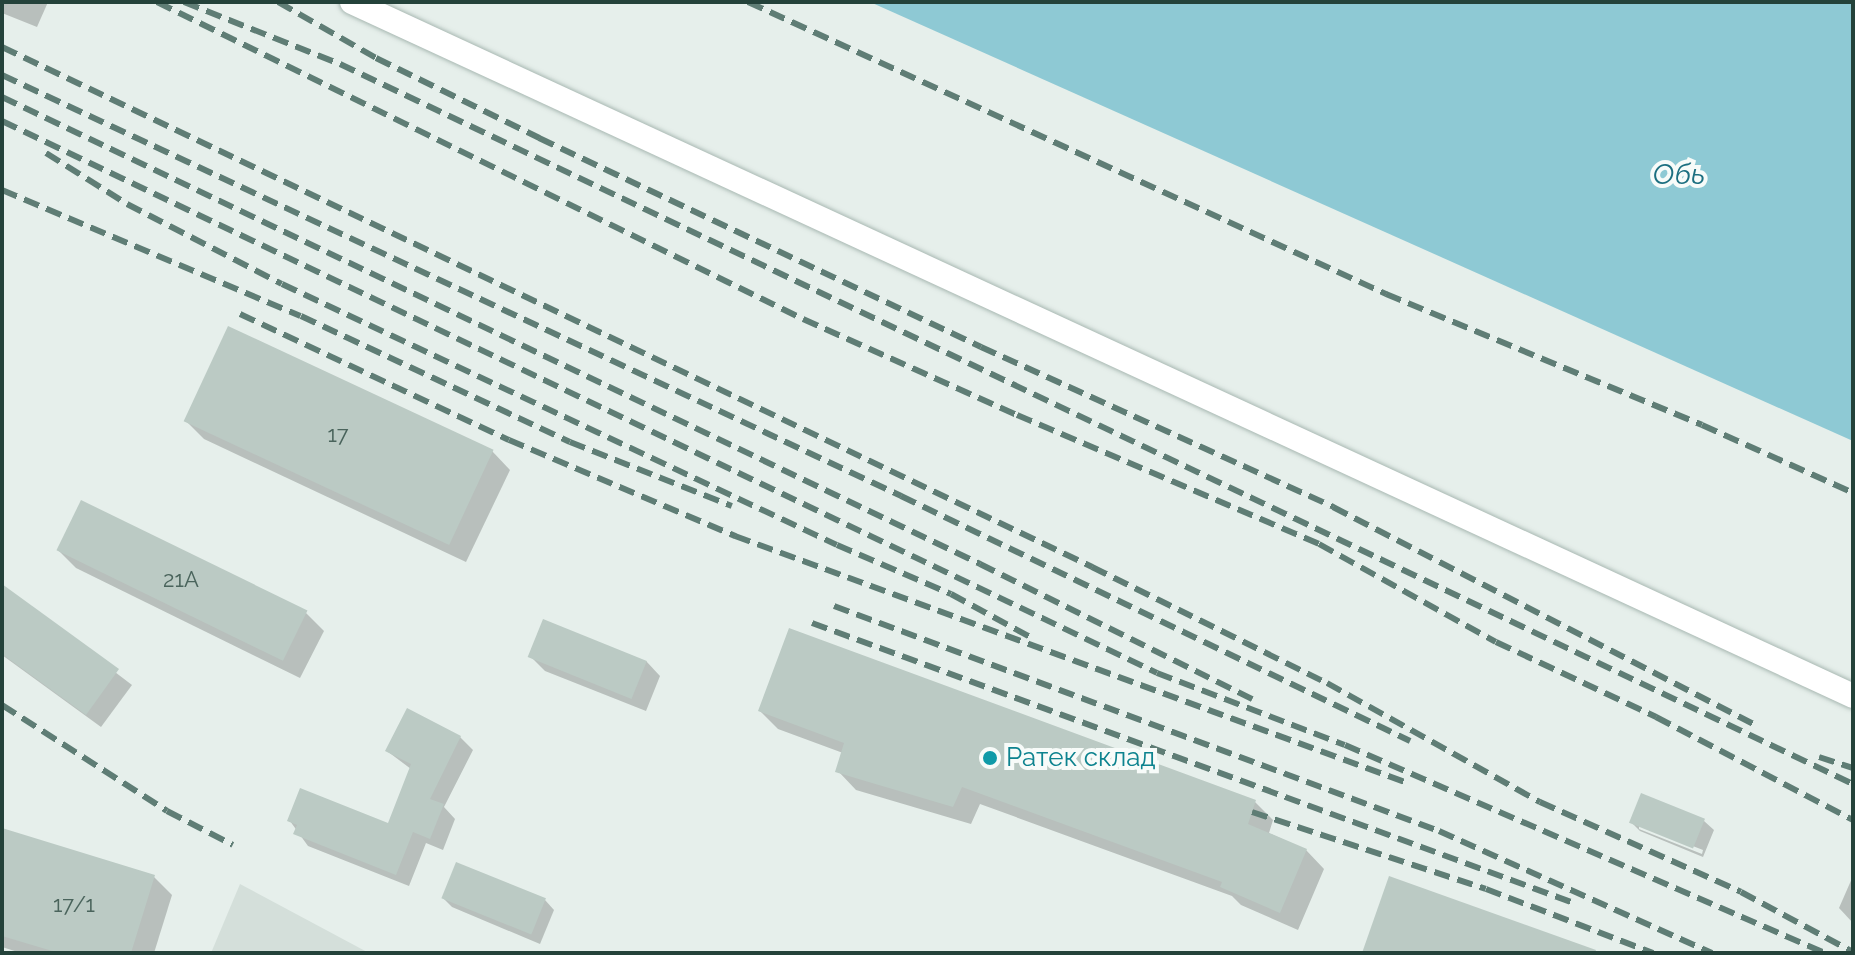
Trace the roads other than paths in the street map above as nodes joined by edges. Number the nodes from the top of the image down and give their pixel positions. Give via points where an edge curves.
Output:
1 (352, 2) edge
2 (1853, 696) edge

1 - 2 street

